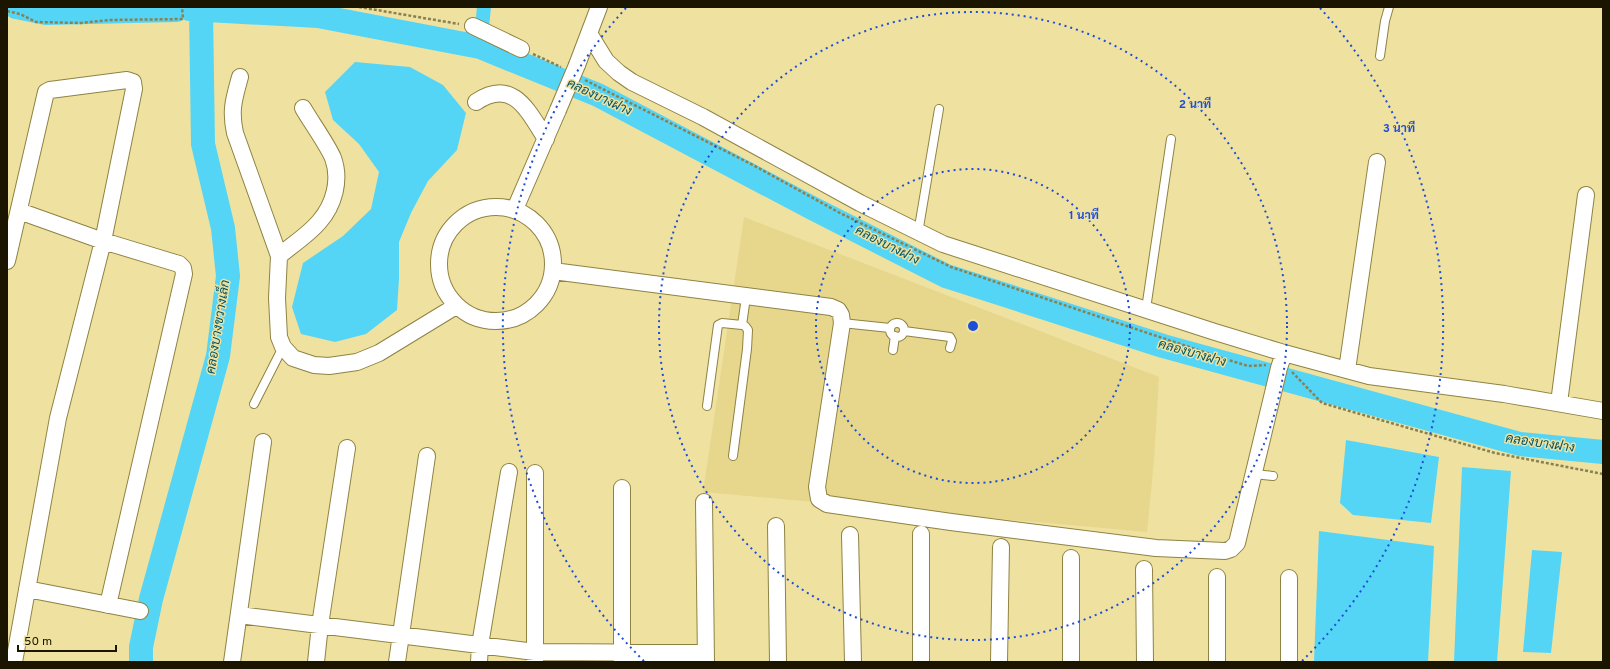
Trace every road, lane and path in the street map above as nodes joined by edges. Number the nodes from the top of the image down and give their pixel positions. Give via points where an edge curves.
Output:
1 (182, 7) edge
2 (359, 7) edge
3 (599, 7) edge
4 (1389, 7) edge
5 (7, 12) edge
6 (474, 26) joint
7 (590, 35) junction
8 (521, 49) dead end
9 (1380, 56) dead end
10 (240, 77) dead end
11 (476, 102) dead end
12 (303, 108) dead end
13 (939, 109) dead end
14 (546, 138) junction
15 (1171, 139) dead end
16 (1377, 162) dead end
17 (1586, 195) dead end
18 (515, 209) junction
19 (19, 211) junction
20 (918, 232) junction
21 (103, 241) junction
22 (279, 256) junction
23 (7, 261) edge
24 (553, 271) junction
25 (746, 297) junction
26 (456, 306) junction
27 (1146, 310) junction
28 (842, 323) junction
29 (742, 325) junction
30 (904, 331) junction
31 (892, 332) junction
32 (283, 347) junction
33 (950, 348) dead end
34 (893, 350) dead end
35 (1284, 353) junction
36 (1347, 370) junction
37 (1286, 373) junction
38 (1559, 403) junction
39 (254, 404) dead end
40 (707, 406) dead end
41 (1603, 411) edge
42 (263, 442) dead end
43 (347, 448) dead end
44 (427, 456) dead end
45 (732, 456) dead end
46 (509, 472) dead end
47 (535, 473) dead end
48 (1254, 474) junction
49 (1603, 474) edge
50 (1273, 476) dead end
51 (622, 488) dead end
52 (704, 502) dead end
53 (776, 526) dead end
54 (921, 534) dead end
55 (850, 535) dead end
56 (1001, 547) dead end
57 (1071, 558) dead end
58 (1144, 569) dead end
59 (1217, 577) dead end
60 (1289, 578) dead end
61 (26, 589) junction
62 (108, 605) junction
63 (140, 611) dead end
64 (239, 615) junction
65 (320, 625) junction
66 (400, 635) junction
67 (480, 645) junction
68 (535, 657) edge
69 (622, 657) edge
70 (706, 657) edge
71 (14, 662) edge
72 (232, 662) edge
73 (316, 662) edge
74 (397, 662) edge
75 (479, 662) edge
76 (778, 662) edge
77 (853, 662) edge
78 (921, 662) edge
79 (999, 662) edge
80 (1071, 662) edge
81 (1145, 662) edge
82 (1217, 662) edge
83 (1288, 662) edge

1 - 5 path via 183,19 81,23 36,22 20,14
2 - 6 path
3 - 7 street
4 - 9 lane
6 - 8 street
7 - 14 street, bridge
7 - 20 street via 606,61 632,82
10 - 22 street via 232,104 235,133
11 - 14 street via 487,94 496,92 516,98 525,106
12 - 22 street via 332,157 337,181 327,210 319,222
13 - 20 lane
14 - 18 street
15 - 27 lane
16 - 36 street
17 - 38 street
18 - 24 street via 532,219 545,234 552,252
18 - 26 street via 498,206 481,208 465,215 452,226 443,241 439,275 445,292
19 - 21 street
19 - 21 street via 46,92 127,80 133,82 134,89
19 - 23 street
20 - 27 street via 943,244
21 - 61 street via 58,418
21 - 62 street via 179,264 184,274
22 - 32 street via 277,298 279,337
24 - 25 street
24 - 26 street via 548,289 538,304 524,315 506,321 488,322 471,316
25 - 28 street via 831,307 838,310
25 - 29 lane
26 - 32 street via 379,353 357,362 329,366 314,365 293,358
27 - 35 street
28 - 31 lane
28 - 48 street via 817,487 819,499 827,504 1156,548 1225,551 1238,542
29 - 40 lane via 722,323 718,326
29 - 45 lane via 748,330 747,349
30 - 31 lane via 900,336
30 - 31 lane via 903,326 894,323
30 - 33 lane via 950,337
31 - 34 lane
32 - 39 lane
35 - 36 street
35 - 37 street
36 - 38 street via 1388,379
37 - 48 street via 1271,406
37 - 49 path via 1322,403 1495,453
38 - 41 street
42 - 64 street
43 - 65 street
44 - 66 street
46 - 67 street
47 - 68 street
48 - 50 lane
51 - 69 street
52 - 70 street
53 - 76 street
54 - 78 street
55 - 77 street
56 - 79 street
57 - 80 street
58 - 81 street
59 - 82 street
60 - 83 street
61 - 62 street
61 - 71 street
62 - 63 street
64 - 65 street
64 - 72 street
65 - 66 street
65 - 73 street
66 - 67 street
66 - 74 street
67 - 68 street
67 - 75 street
68 - 69 street
69 - 70 street

